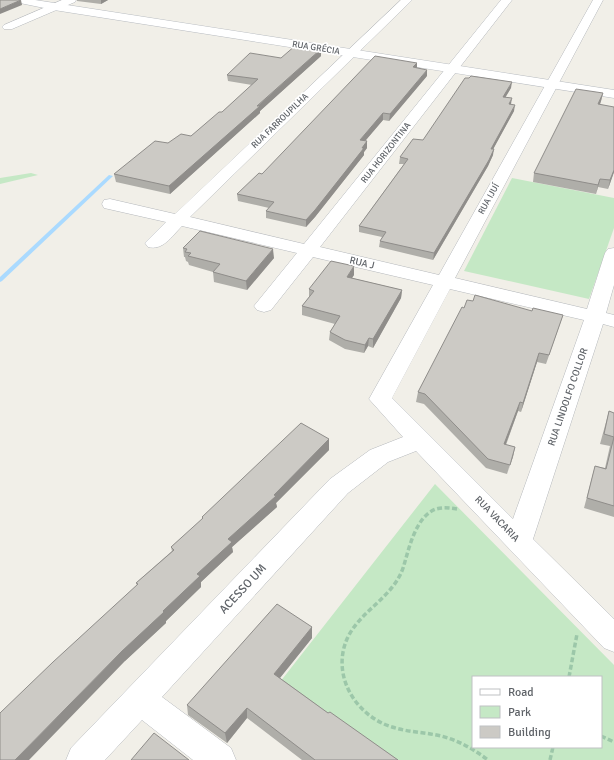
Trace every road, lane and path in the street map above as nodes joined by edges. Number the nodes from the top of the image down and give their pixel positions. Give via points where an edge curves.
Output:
1 (19, 0) edge
2 (71, 0) edge
3 (407, 0) edge
4 (507, 0) edge
5 (598, 0) edge
6 (54, 7) junction
7 (8, 27) dead end
8 (350, 53) junction
9 (452, 69) junction
10 (552, 85) junction
11 (614, 94) edge
12 (110, 204) dead end
13 (178, 220) junction
14 (154, 243) dead end
15 (309, 250) junction
16 (614, 253) edge
17 (444, 282) junction
18 (264, 306) dead end
19 (604, 319) edge
20 (380, 399) joint
21 (420, 440) junction
22 (460, 509) dead end
23 (519, 541) junction
24 (579, 629) dead end
25 (614, 639) edge
26 (569, 676) edge
27 (140, 699) junction
28 (602, 736) edge
29 (614, 742) edge
30 (553, 748) edge
31 (83, 760) edge
32 (220, 760) edge
33 (488, 760) edge
34 (550, 760) edge

1 - 6 street, RUA GRÉCIA
2 - 6 street
3 - 8 street, RUA FARROUPILHA
4 - 9 street, RUA HORIZONTINA
5 - 10 street, RUA IJUÍ
6 - 7 street
6 - 8 street, RUA GRÉCIA
8 - 9 street, RUA GRÉCIA
8 - 13 street, RUA FARROUPILHA
9 - 10 street, RUA GRÉCIA
9 - 15 street, RUA HORIZONTINA
10 - 11 street, RUA GRÉCIA
10 - 17 street, RUA IJUÍ
12 - 13 street, RUA J
13 - 14 street, RUA FARROUPILHA
13 - 15 street, RUA J
15 - 17 street, RUA J
15 - 18 street, RUA HORIZONTINA
16 - 19 street, RUA LINDOLFO COLLOR
17 - 19 street, RUA J
17 - 20 street, RUA IJUÍ
19 - 23 street, RUA LINDOLFO COLLOR
20 - 21 street, RUA VACARIA
21 - 23 street, RUA VACARIA
21 - 27 street, ACESSO UM via 379,456 339,486
22 - 33 path via 442,508 431,511 412,536 400,576 393,588 362,619 347,639 340,663 346,689 362,710 383,724 408,732 440,736 466,745
23 - 25 street, RUA VACARIA
24 - 26 path
27 - 31 street, ACESSO UM
27 - 32 street
28 - 29 path
30 - 34 path

